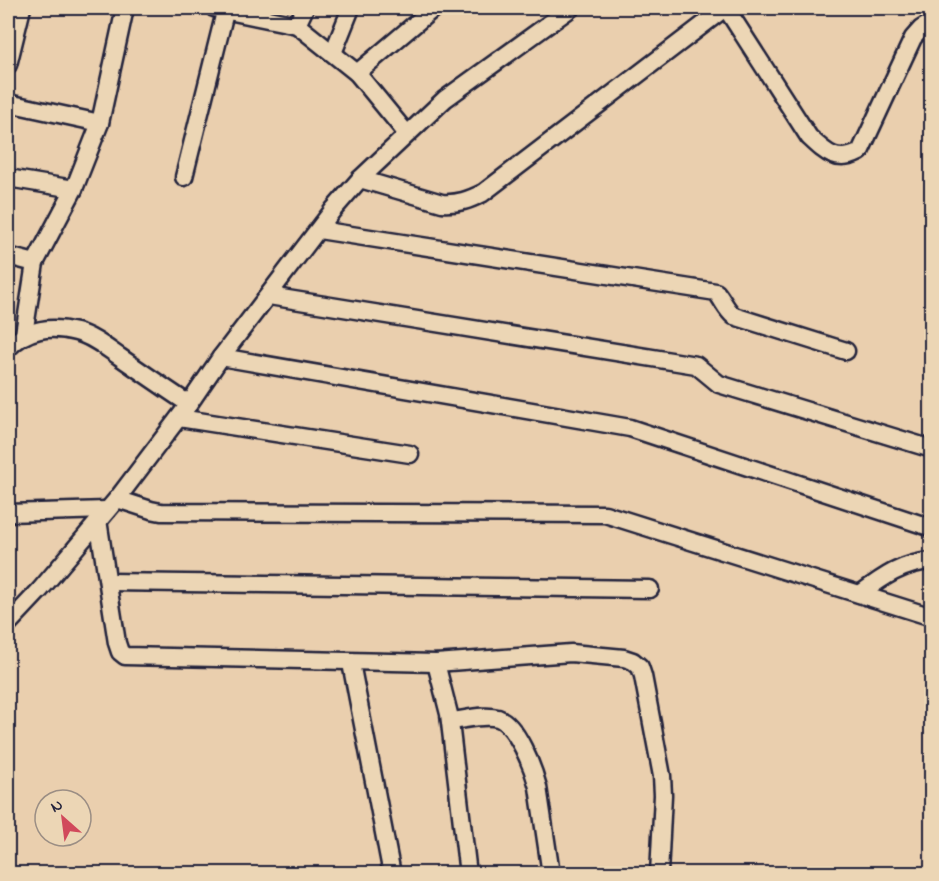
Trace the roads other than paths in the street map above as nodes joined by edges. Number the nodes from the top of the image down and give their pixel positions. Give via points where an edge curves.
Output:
1 (22, 8) edge
2 (125, 8) edge
3 (222, 8) edge
4 (304, 8) edge
5 (351, 8) edge
6 (434, 8) edge
7 (571, 8) edge
8 (725, 8) edge
9 (932, 22) edge
10 (297, 25) junction
11 (333, 53) junction
12 (8, 66) edge
13 (357, 73) junction
14 (8, 103) edge
15 (100, 123) junction
16 (406, 134) junction
17 (184, 177) dead end
18 (8, 178) edge
19 (360, 179) junction
20 (74, 189) junction
21 (319, 230) junction
22 (8, 256) edge
23 (35, 263) junction
24 (269, 296) junction
25 (24, 334) junction
26 (8, 348) edge
27 (846, 351) dead end
28 (221, 357) junction
29 (184, 411) junction
30 (932, 449) edge
31 (410, 454) dead end
32 (107, 510) junction
33 (8, 513) edge
34 (932, 528) edge
35 (932, 561) edge
36 (108, 582) junction
37 (650, 589) dead end
38 (860, 594) junction
39 (932, 617) edge
40 (8, 624) edge
41 (351, 663) junction
42 (436, 663) junction
43 (450, 721) junction
44 (392, 873) edge
45 (468, 873) edge
46 (551, 873) edge
47 (659, 873) edge

1 - 12 street
2 - 15 street
3 - 10 street
3 - 17 street
4 - 10 street
5 - 11 street
6 - 13 street
7 - 16 street via 446,99
8 - 9 street via 808,137 837,157 860,152 913,38
8 - 19 street via 470,200 442,203
10 - 11 street
11 - 13 street
13 - 16 street
14 - 15 street
15 - 20 street
16 - 19 street
18 - 20 street
19 - 21 street
20 - 23 street
21 - 24 street
21 - 27 street via 716,292 734,316
22 - 23 street
23 - 25 street
24 - 28 street
24 - 30 street via 696,365 719,384
25 - 26 street
25 - 29 street via 52,329 76,332 98,342
28 - 29 street
28 - 34 street via 624,427
29 - 31 street
29 - 32 street
32 - 33 street
32 - 36 street
32 - 38 street via 605,514
32 - 40 street
35 - 38 street via 900,567
36 - 37 street
36 - 41 street via 117,643 125,656
38 - 39 street
41 - 42 street
41 - 44 street
42 - 43 street
42 - 47 street via 571,652 624,658 640,667 662,776
43 - 45 street
43 - 46 street via 498,718 517,736 538,787

